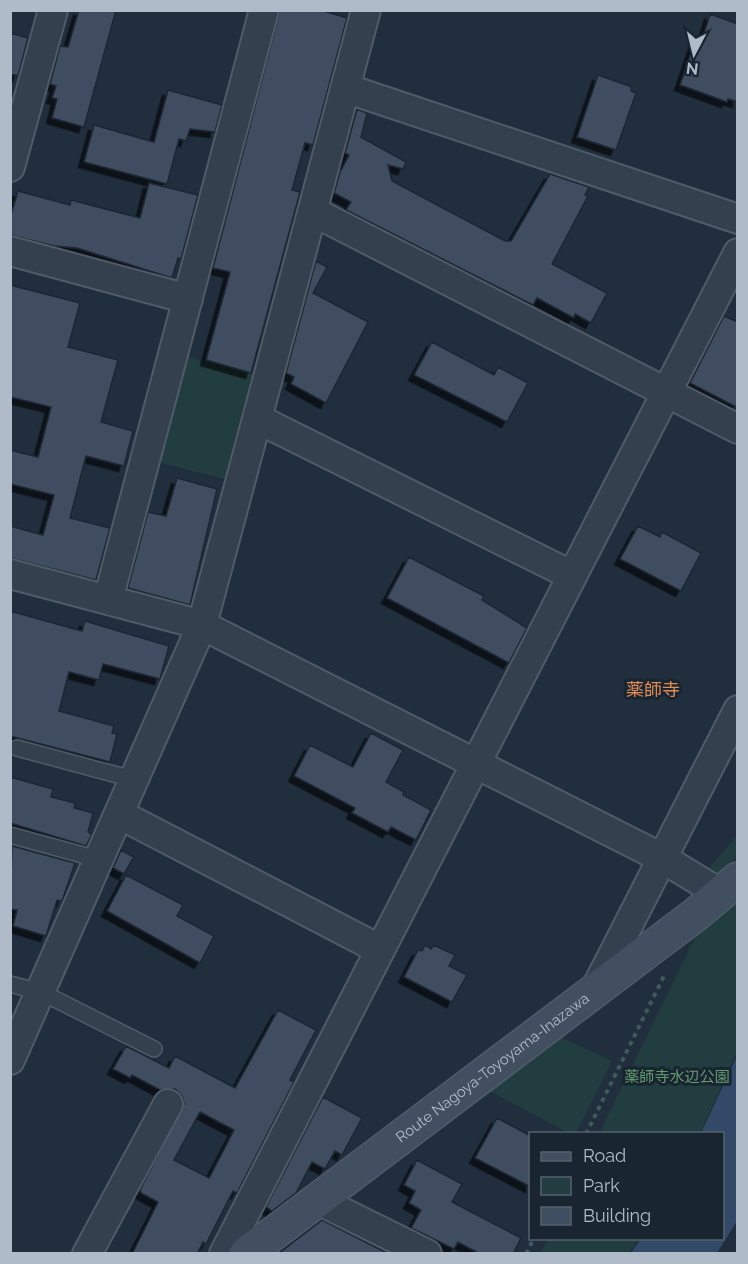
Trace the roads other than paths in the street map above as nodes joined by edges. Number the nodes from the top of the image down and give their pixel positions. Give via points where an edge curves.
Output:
1 (53, 10) edge
2 (264, 10) edge
3 (366, 10) edge
4 (345, 88) junction
5 (10, 167) edge
6 (314, 212) junction
7 (738, 219) edge
8 (10, 251) edge
9 (738, 254) edge
10 (188, 299) junction
11 (665, 391) junction
12 (258, 419) junction
13 (738, 429) edge
14 (10, 574) edge
15 (571, 575) junction
16 (108, 600) junction
17 (202, 625) junction
18 (738, 710) edge
19 (17, 748) dead end
20 (474, 763) junction
21 (136, 780) junction
22 (121, 815) junction
23 (10, 836) edge
24 (662, 858) junction
25 (101, 860) junction
26 (729, 887) edge
27 (379, 950) junction
28 (10, 984) edge
29 (596, 988) junction
30 (41, 992) junction
31 (154, 1048) dead end
32 (10, 1060) edge
33 (168, 1104) dead end
34 (318, 1200) junction
35 (420, 1252) edge
36 (87, 1254) edge
37 (224, 1254) edge
38 (246, 1254) edge

1 - 5 street
2 - 10 street
3 - 4 street
4 - 6 street
4 - 7 street
6 - 11 street
6 - 12 street
8 - 10 street
9 - 11 street
10 - 16 street
11 - 13 street
11 - 15 street
12 - 15 street
12 - 17 street
14 - 16 street
15 - 20 street
16 - 17 street
17 - 20 street
17 - 21 street
18 - 24 street
19 - 21 lane
20 - 24 street
20 - 27 street
21 - 22 street
22 - 25 street
22 - 27 street
23 - 25 lane
24 - 26 street
24 - 29 street
25 - 30 street
26 - 29 main road, Route Nagoya-Toyoyama-Inazawa
27 - 37 street
28 - 30 lane
29 - 34 main road, Route Nagoya-Toyoyama-Inazawa
30 - 31 lane
30 - 32 street
33 - 36 street
34 - 35 street
34 - 38 main road, Route Nagoya-Toyoyama-Inazawa

